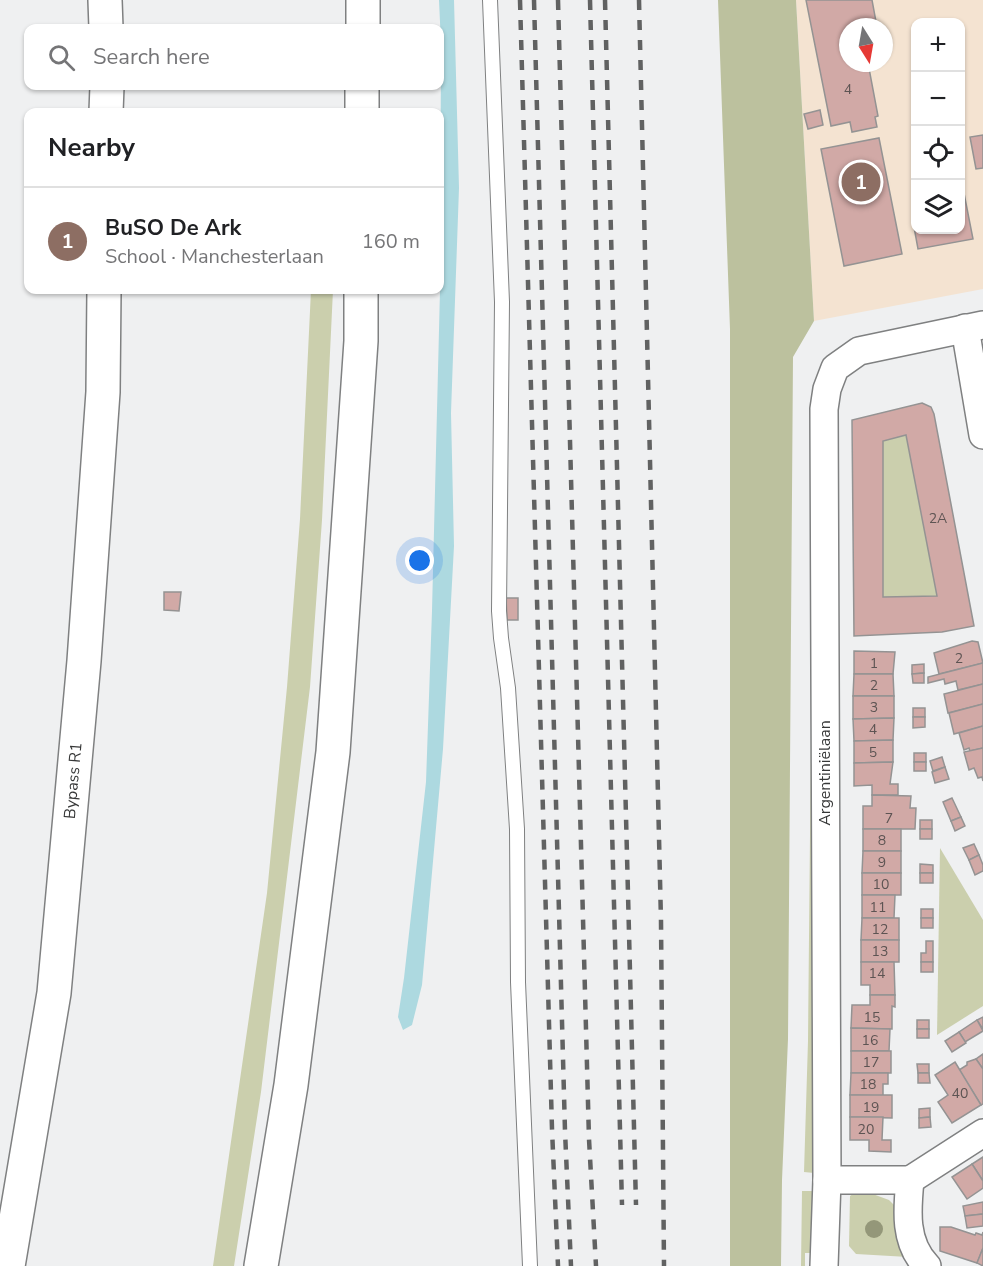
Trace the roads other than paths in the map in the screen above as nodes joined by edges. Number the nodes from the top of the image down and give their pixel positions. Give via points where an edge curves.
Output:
1 (105, 0) edge
2 (363, 0) edge
3 (490, 0) edge
4 (106, 24) edge
5 (363, 24) edge
6 (106, 90) edge
7 (362, 90) edge
8 (106, 108) edge
9 (362, 108) edge
10 (104, 294) edge
11 (361, 294) edge
12 (974, 327) edge
13 (983, 435) edge
14 (983, 1133) edge
15 (827, 1180) junction
16 (909, 1180) junction
17 (8, 1266) edge
18 (261, 1266) edge
19 (530, 1266) edge
20 (824, 1266) edge
21 (927, 1266) edge

1 - 4 highway
2 - 5 highway
3 - 19 lane via 502,302 499,611 517,829 518,982
6 - 8 highway
7 - 9 highway
10 - 17 highway, Bypass R1 via 103,392 84,661 54,993
11 - 18 highway via 333,752 291,1085
12 - 13 street
12 - 15 street, Argentiniëlaan via 859,351 835,368 827,389
14 - 16 street
15 - 16 street
15 - 20 street, Argentiniëlaan
16 - 21 street via 907,1212 911,1241

